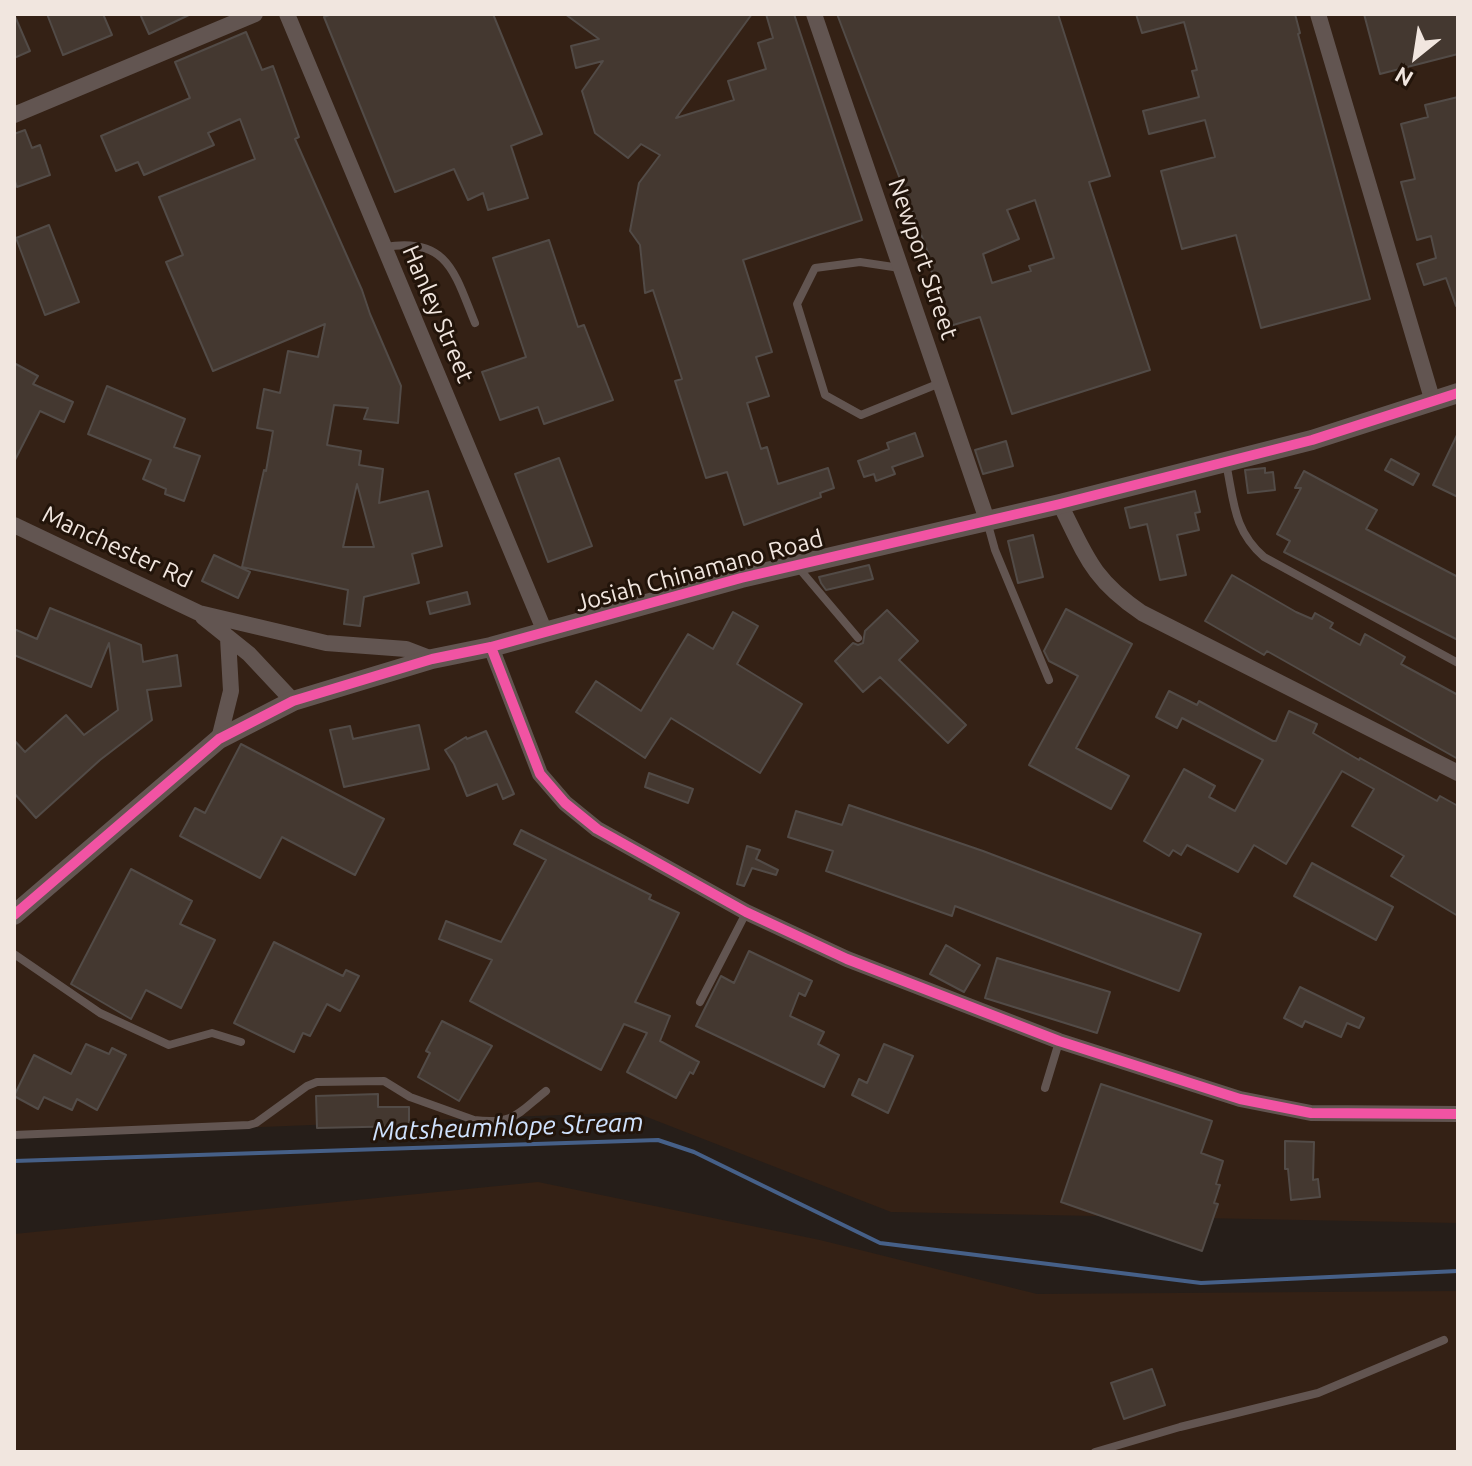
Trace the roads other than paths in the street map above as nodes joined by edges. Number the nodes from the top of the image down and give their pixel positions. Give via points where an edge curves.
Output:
1 (255, 14) edge
2 (287, 14) edge
3 (814, 14) edge
4 (1318, 14) edge
5 (14, 115) edge
6 (384, 247) junction
7 (901, 268) junction
8 (475, 323) dead end
9 (940, 383) junction
10 (1458, 393) edge
11 (1433, 402) junction
12 (1226, 462) junction
13 (1060, 504) junction
14 (987, 520) junction
15 (14, 525) edge
16 (796, 565) junction
17 (199, 613) junction
18 (545, 632) junction
19 (228, 638) junction
20 (858, 638) dead end
21 (491, 647) junction
22 (432, 659) junction
23 (1458, 663) edge
24 (1049, 680) dead end
25 (293, 701) junction
26 (219, 739) junction
27 (1458, 773) edge
28 (746, 912) junction
29 (14, 915) edge
30 (14, 954) edge
31 (700, 1002) dead end
32 (1059, 1041) junction
33 (241, 1042) dead end
34 (1045, 1088) dead end
35 (546, 1091) dead end
36 (1458, 1114) edge
37 (14, 1135) edge
38 (1444, 1340) dead end
39 (1095, 1452) edge

1 - 5 street
2 - 6 street, Hanley Street
3 - 7 street, Newport Street
4 - 11 street
6 - 8 lane via 420,244 440,255 456,277
6 - 18 street, Hanley Street
7 - 9 street, Newport Street
7 - 9 lane via 860,262 815,268 797,304 820,381 825,395 861,415
9 - 14 street, Newport Street
10 - 11 street, Josiah Chinamano Road
11 - 12 street, Josiah Chinamano Road
12 - 13 street, Josiah Chinamano Road
12 - 23 lane via 1241,531 1264,557
13 - 14 street, Josiah Chinamano Road
13 - 27 street via 1092,569 1142,613
14 - 16 street, Josiah Chinamano Road
14 - 24 lane
15 - 17 street, Manchester Rd
16 - 18 street, Josiah Chinamano Road
16 - 20 lane
17 - 19 street
17 - 22 street via 326,643 406,649
18 - 21 street, Josiah Chinamano Road
19 - 25 street
19 - 26 street via 231,691
21 - 22 street, Josiah Chinamano Road
21 - 28 street via 540,774 565,803 597,829
22 - 25 street, Josiah Chinamano Road
25 - 26 street, Josiah Chinamano Road
26 - 29 street, Josiah Chinamano Road
28 - 31 lane
28 - 32 street via 847,959
30 - 33 lane via 100,1013 169,1045 212,1033
32 - 34 lane
32 - 36 street via 1274,1107 1311,1113
35 - 37 lane via 509,1120 485,1121 410,1097 384,1081 317,1082 249,1125
38 - 39 lane via 1318,1393

